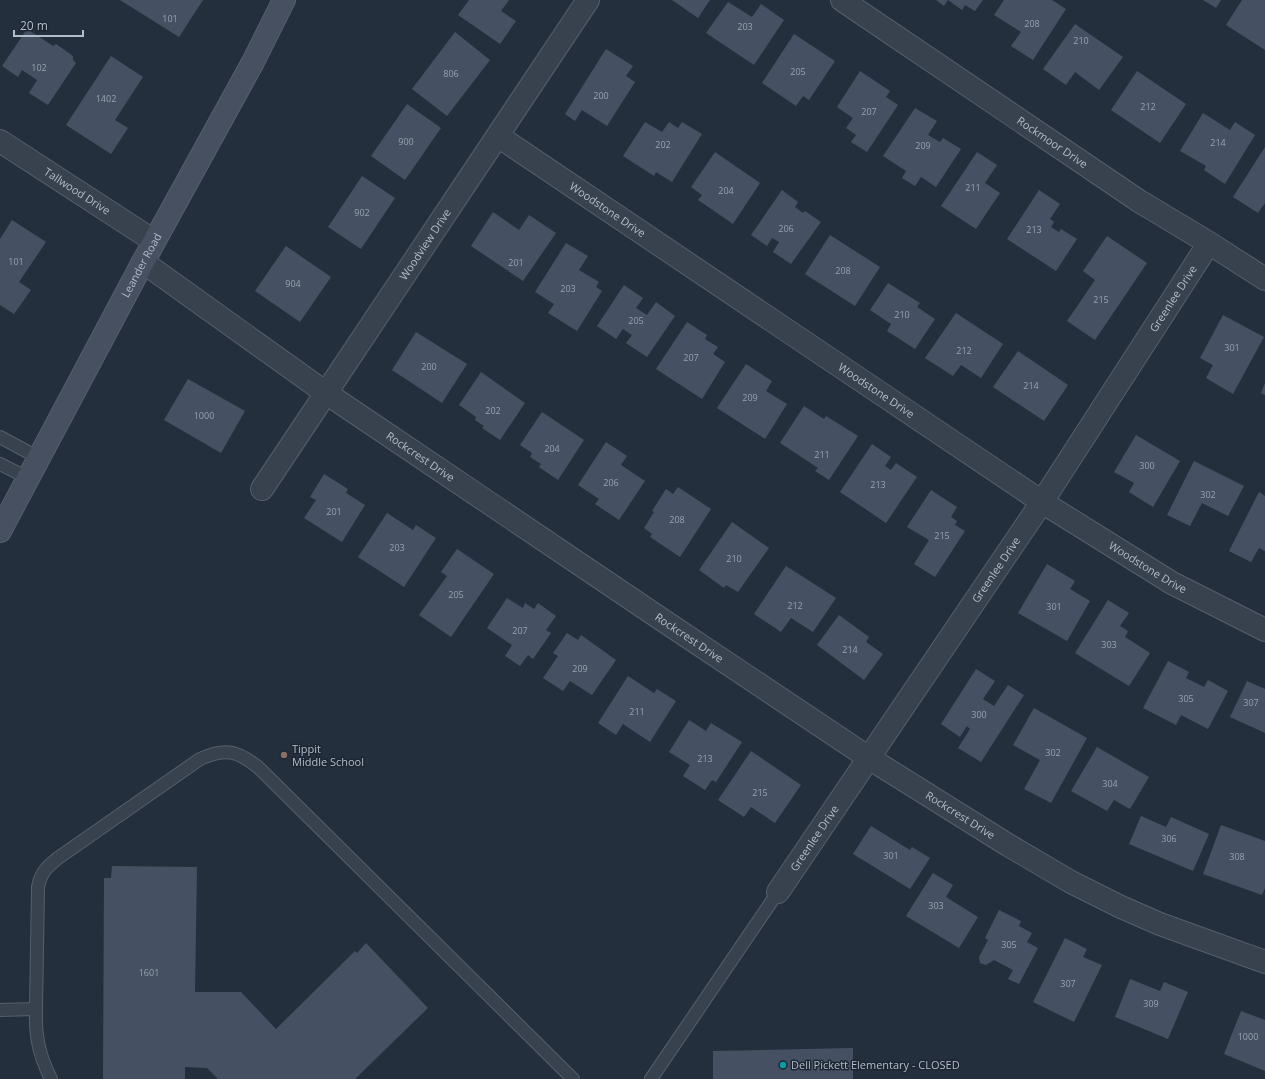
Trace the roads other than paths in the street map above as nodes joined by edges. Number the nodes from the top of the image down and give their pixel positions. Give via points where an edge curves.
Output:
1 (284, 0) edge
2 (588, 0) edge
3 (842, 0) edge
4 (498, 136) junction
5 (0, 141) edge
6 (154, 241) junction
7 (1209, 244) junction
8 (143, 262) junction
9 (1265, 279) edge
10 (326, 393) junction
11 (0, 437) edge
12 (39, 458) junction
13 (0, 464) edge
14 (28, 478) junction
15 (262, 489) dead end
16 (1042, 502) junction
17 (0, 531) edge
18 (1265, 630) edge
19 (868, 758) junction
20 (778, 892) joint
21 (1265, 962) edge
22 (36, 1009) junction
23 (0, 1010) edge
24 (51, 1079) edge
25 (573, 1079) edge
26 (651, 1079) edge

1 - 6 main road, Leander Road via 253,62
2 - 4 street, Woodview Drive
3 - 7 street, Rockmoor Drive via 1139,201
4 - 10 street, Woodview Drive
4 - 16 street, Woodstone Drive
5 - 6 street, Tallwood Drive
6 - 8 main road, Leander Road
7 - 9 street, Rockmoor Drive
7 - 16 street, Greenlee Drive
8 - 10 street, Rockcrest Drive
8 - 12 main road, Leander Road
10 - 15 street, Woodview Drive
10 - 19 street, Rockcrest Drive
11 - 12 lane
12 - 14 main road, Leander Road
13 - 14 lane
14 - 17 main road, Leander Road
16 - 18 street, Woodstone Drive via 1172,582
16 - 19 street, Greenlee Drive
19 - 20 street, Greenlee Drive
19 - 21 street, Rockcrest Drive via 1071,882 1160,924
20 - 26 lane
22 - 23 lane
22 - 24 lane via 35,1028 38,1044
22 - 25 lane via 38,887 47,867 200,759 223,751 247,758 259,768

